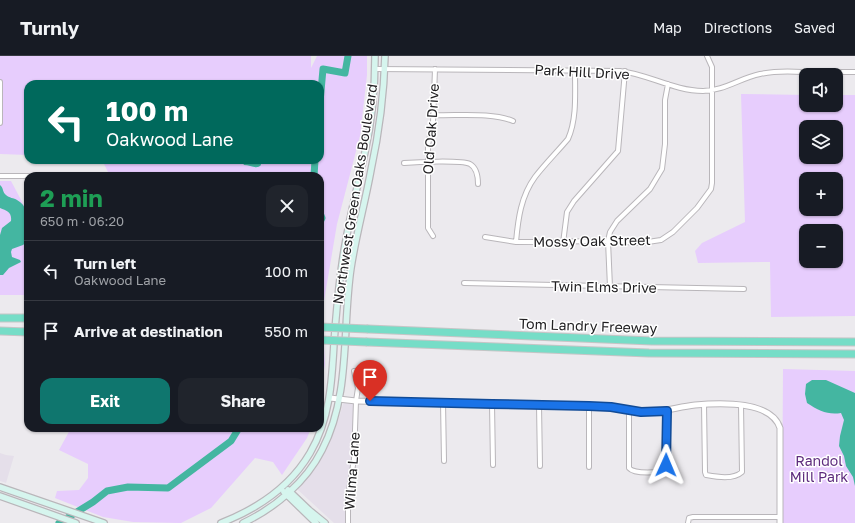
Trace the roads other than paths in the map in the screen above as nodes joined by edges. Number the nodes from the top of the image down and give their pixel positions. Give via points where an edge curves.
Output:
1 (375, 56) edge
2 (385, 56) edge
3 (707, 56) edge
4 (375, 69) junction
5 (385, 69) junction
6 (435, 69) junction
7 (575, 71) junction
8 (625, 72) junction
9 (855, 72) edge
10 (0, 82) edge
11 (668, 84) junction
12 (712, 91) junction
13 (433, 115) junction
14 (513, 121) dead end
15 (0, 123) edge
16 (427, 162) junction
17 (404, 163) dead end
18 (0, 176) edge
19 (24, 176) edge
20 (478, 184) dead end
21 (432, 236) dead end
22 (485, 237) dead end
23 (608, 241) junction
24 (516, 242) junction
25 (563, 243) junction
26 (464, 284) dead end
27 (610, 287) junction
28 (744, 289) dead end
29 (0, 318) edge
30 (24, 318) edge
31 (324, 327) edge
32 (0, 331) edge
33 (24, 332) edge
34 (324, 340) edge
35 (855, 342) edge
36 (855, 354) edge
37 (354, 371) dead end
38 (330, 398) junction
39 (340, 400) junction
40 (356, 401) junction
41 (443, 402) junction
42 (492, 404) junction
43 (704, 404) junction
44 (539, 405) junction
45 (741, 405) junction
46 (589, 406) junction
47 (629, 411) junction
48 (667, 411) junction
49 (324, 419) edge
50 (319, 432) edge
51 (444, 461) dead end
52 (493, 465) dead end
53 (540, 466) dead end
54 (589, 467) dead end
55 (0, 487) edge
56 (282, 488) junction
57 (288, 493) junction
58 (0, 496) edge
59 (780, 517) junction
60 (309, 521) edge
61 (76, 523) edge
62 (104, 523) edge
63 (222, 523) edge
64 (244, 523) edge
65 (316, 523) edge
66 (325, 523) edge
67 (348, 523) edge
68 (688, 523) edge
69 (780, 523) edge

1 - 4 main road, Northwest Green Oaks Boulevard
2 - 5 main road, Northwest Green Oaks Boulevard
3 - 12 street, Mossy Oak Street via 712,67
4 - 5 street, Park Hill Drive
4 - 38 main road, Northwest Green Oaks Boulevard via 366,150 341,266
5 - 6 street, Park Hill Drive
5 - 39 main road, Northwest Green Oaks Boulevard via 378,138 351,269
6 - 7 street, Park Hill Drive
6 - 13 street, Old Oak Drive
7 - 8 street, Park Hill Drive
7 - 24 street via 571,132 568,140 536,176 526,193
8 - 11 street, Park Hill Drive
8 - 25 street via 618,151 567,212
9 - 12 street, Park Hill Drive via 762,73
10 - 15 street
11 - 12 street, Park Hill Drive via 689,90
11 - 23 street via 662,169 650,189 614,224
12 - 23 street, Mossy Oak Street via 712,183 705,199 673,232 661,240 641,243
13 - 14 street via 492,116
13 - 16 street, Old Oak Drive
16 - 17 street
16 - 20 street via 471,165 476,170
16 - 21 street, Old Oak Drive via 428,228
18 - 19 street
22 - 24 street, Mossy Oak Street
23 - 25 street, Mossy Oak Street
23 - 27 street
24 - 25 street, Mossy Oak Street
26 - 27 street, Twin Elms Drive
27 - 28 street, Twin Elms Drive
29 - 30 highway
31 - 35 highway, Tom Landry Freeway, bridge via 652,342
32 - 33 highway
34 - 36 highway, Tom Landry Freeway, bridge via 648,353
37 - 40 street, Wilma Lane via 358,388
38 - 39 street
38 - 49 main road, Northwest Green Oaks Boulevard
39 - 40 street
39 - 57 main road, Northwest Green Oaks Boulevard via 322,450 297,485
40 - 41 street
40 - 67 street, Wilma Lane
41 - 42 street
41 - 51 street
42 - 44 street
42 - 52 street
43 - 45 street
43 - 45 street via 706,475 722,477 742,472
43 - 48 street
44 - 46 street
44 - 53 street
45 - 59 street via 765,412 778,424
46 - 47 street
46 - 54 street
47 - 48 street
47 - 48 street via 629,465 630,470 635,472 664,470
50 - 56 main road, Northwest Green Oaks Boulevard via 310,453
55 - 62 main road
56 - 57 main road
56 - 63 main road, Northwest Green Oaks Boulevard via 240,516
57 - 60 main road
57 - 64 main road, Northwest Green Oaks Boulevard via 270,508
57 - 66 main road
58 - 61 main road
59 - 68 street via 695,516 690,518
59 - 69 street
60 - 65 main road

